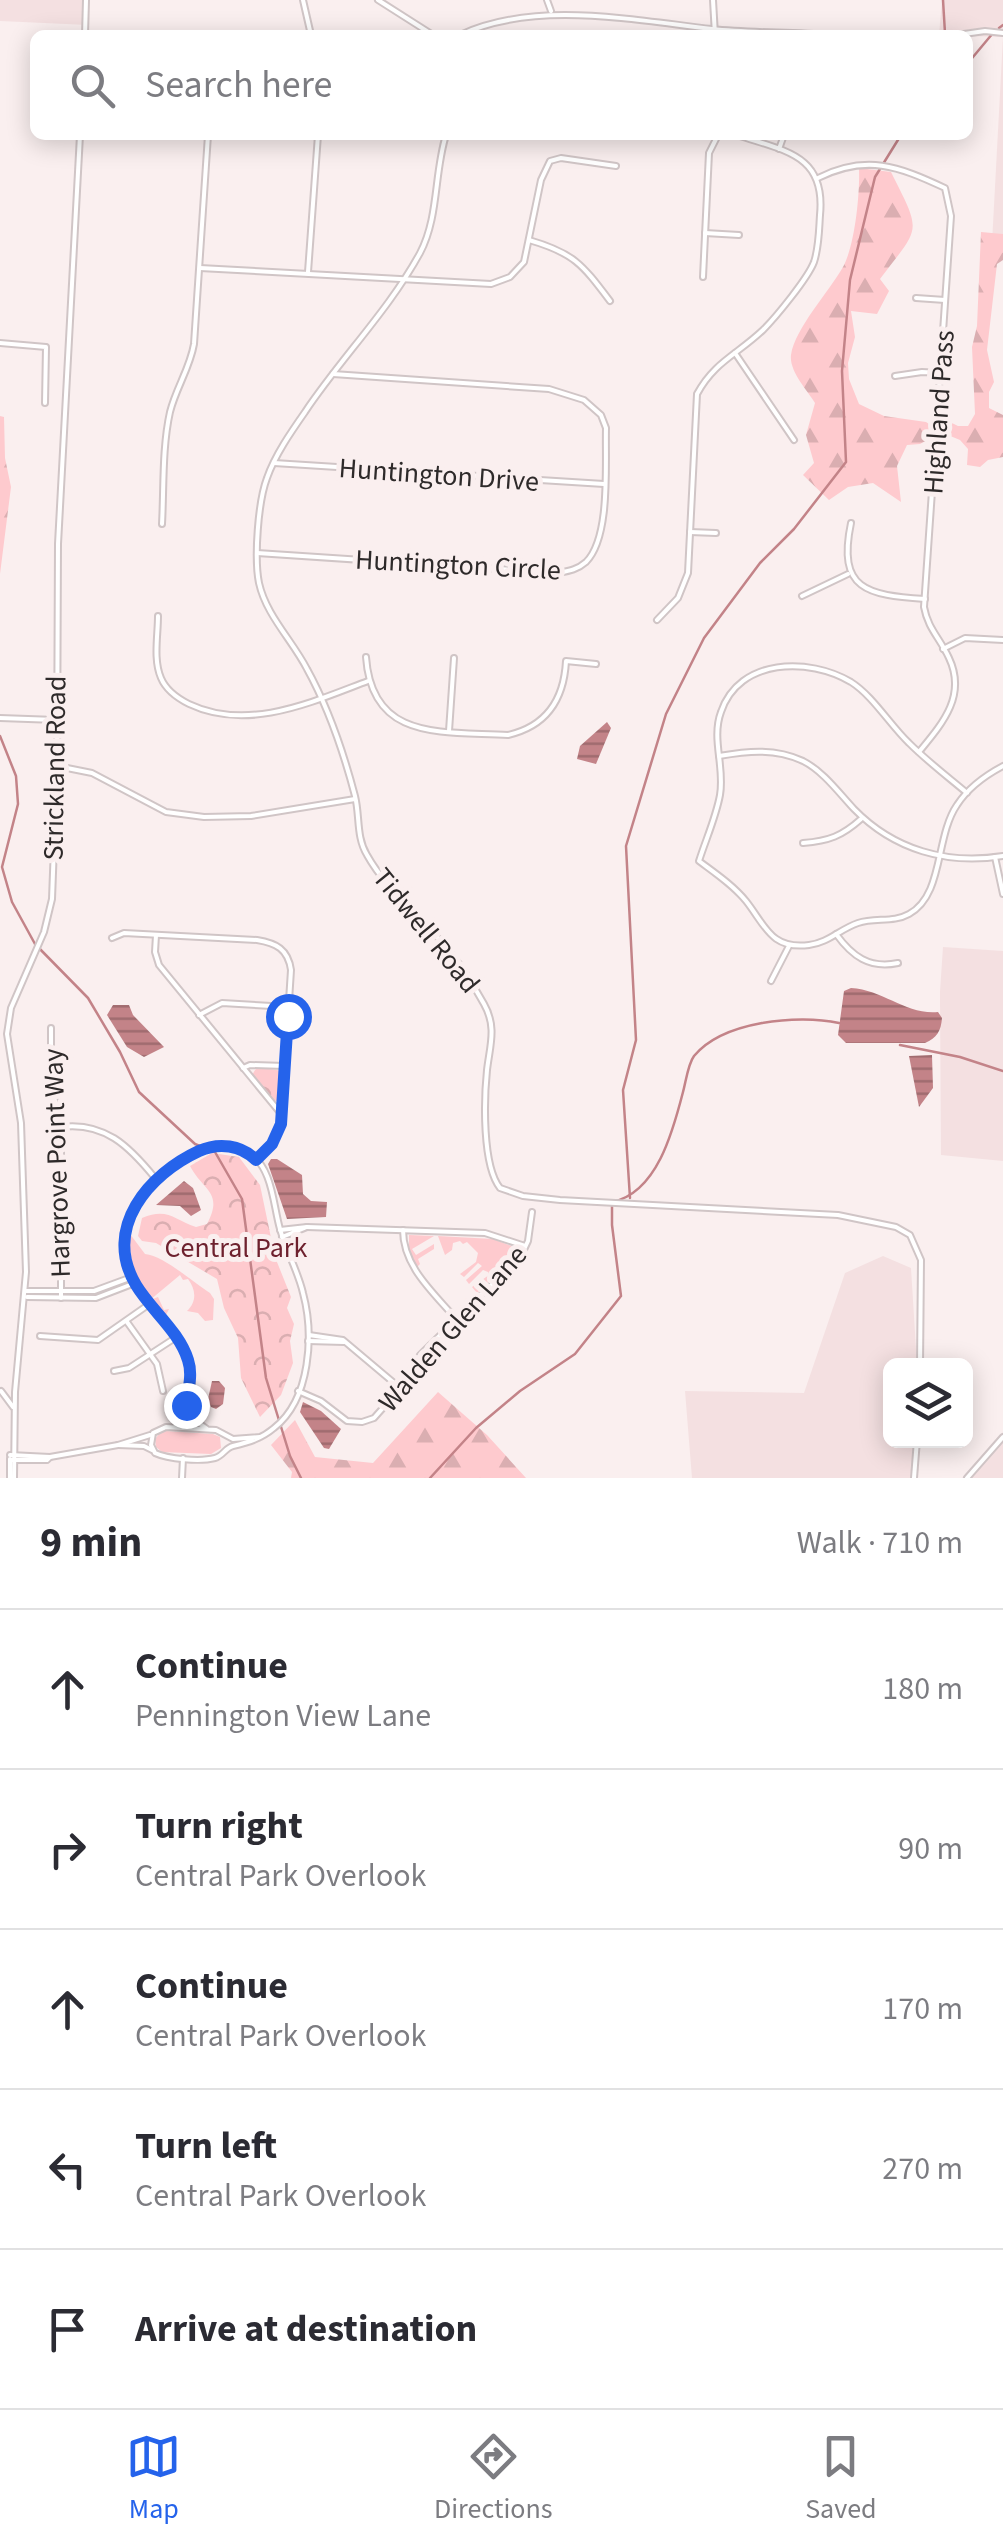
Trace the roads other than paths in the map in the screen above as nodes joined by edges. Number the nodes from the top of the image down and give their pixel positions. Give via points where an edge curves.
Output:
1 (86, 0) edge
2 (303, 0) edge
3 (378, 0) edge
4 (547, 0) edge
5 (713, 0) edge
6 (550, 11) junction
7 (85, 30) edge
8 (310, 30) edge
9 (425, 30) edge
10 (472, 30) edge
11 (699, 30) edge
12 (715, 30) edge
13 (973, 33) edge
14 (1003, 33) edge
15 (80, 140) edge
16 (208, 140) edge
17 (318, 140) edge
18 (445, 140) edge
19 (716, 140) edge
20 (751, 140) edge
21 (783, 140) edge
22 (780, 150) junction
23 (616, 166) dead end
24 (818, 178) junction
25 (706, 233) junction
26 (740, 235) dead end
27 (529, 240) junction
28 (200, 268) junction
29 (308, 272) junction
30 (704, 276) dead end
31 (405, 279) junction
32 (916, 298) dead end
33 (945, 300) junction
34 (610, 301) dead end
35 (0, 343) edge
36 (735, 353) junction
37 (940, 373) junction
38 (331, 374) junction
39 (895, 376) dead end
40 (44, 403) dead end
41 (794, 440) dead end
42 (274, 463) junction
43 (604, 484) junction
44 (851, 523) dead end
45 (162, 524) dead end
46 (690, 532) junction
47 (716, 533) dead end
48 (257, 552) junction
49 (850, 574) junction
50 (802, 596) dead end
51 (925, 600) junction
52 (158, 616) dead end
53 (656, 620) dead end
54 (1003, 640) edge
55 (943, 648) junction
56 (366, 656) dead end
57 (454, 658) dead end
58 (596, 664) dead end
59 (368, 681) junction
60 (321, 699) junction
61 (0, 718) edge
62 (56, 720) junction
63 (449, 731) junction
64 (919, 752) junction
65 (719, 756) junction
66 (57, 766) junction
67 (1003, 766) edge
68 (967, 793) junction
69 (356, 798) junction
70 (862, 817) junction
71 (803, 843) dead end
72 (1003, 856) edge
73 (938, 857) junction
74 (995, 857) junction
75 (1003, 894) edge
76 (836, 934) junction
77 (156, 935) junction
78 (112, 938) dead end
79 (790, 945) junction
80 (898, 963) dead end
81 (771, 982) dead end
82 (289, 1007) junction
83 (199, 1015) junction
84 (51, 1028) dead end
85 (285, 1066) junction
86 (243, 1068) junction
87 (282, 1115) junction
88 (60, 1127) junction
89 (256, 1160) junction
90 (156, 1179) junction
91 (532, 1212) dead end
92 (403, 1230) junction
93 (281, 1234) junction
94 (526, 1246) junction
95 (132, 1277) junction
96 (135, 1284) junction
97 (26, 1294) junction
98 (62, 1294) junction
99 (149, 1304) junction
100 (456, 1320) junction
101 (126, 1322) junction
102 (40, 1336) dead end
103 (176, 1337) junction
104 (308, 1338) junction
105 (151, 1355) junction
106 (920, 1358) edge
107 (114, 1371) dead end
108 (191, 1372) junction
109 (400, 1388) junction
110 (1, 1391) edge
111 (163, 1391) dead end
112 (298, 1391) junction
113 (16, 1392) junction
114 (15, 1411) junction
115 (174, 1427) junction
116 (207, 1429) junction
117 (153, 1434) junction
118 (223, 1434) junction
119 (1003, 1437) edge
120 (14, 1438) junction
121 (236, 1443) junction
122 (118, 1445) junction
123 (916, 1448) edge
124 (154, 1451) junction
125 (223, 1453) junction
126 (13, 1456) junction
127 (32, 1456) junction
128 (50, 1457) junction
129 (183, 1458) junction
130 (27, 1462) junction
131 (13, 1477) edge
132 (182, 1478) edge
133 (914, 1478) edge
134 (966, 1478) edge

1 - 7 street
2 - 8 street
3 - 9 street
4 - 6 street
5 - 12 street
6 - 10 street
6 - 11 street
13 - 14 street
15 - 62 street, Strickland Road via 58,544
16 - 28 street
17 - 29 street
18 - 31 street, Tidwell Road via 429,236
19 - 25 street via 709,153
20 - 22 street
21 - 22 street
22 - 24 street via 802,158
23 - 27 street via 550,161
24 - 33 street, Highland Pass via 855,163 871,164 945,188 951,216
24 - 36 street via 814,265 765,329
25 - 26 street
25 - 30 street
27 - 31 street via 524,262 510,278 491,284
27 - 34 street via 563,250
28 - 29 street
28 - 45 street via 191,362 169,418
29 - 31 street
31 - 38 street, Tidwell Road
32 - 33 street
33 - 37 street, Highland Pass
35 - 40 street via 46,347
36 - 41 street
36 - 46 street via 708,374 697,394
37 - 39 street
37 - 51 street, Highland Pass
38 - 42 street, Tidwell Road
38 - 43 street, Huntington Circle via 571,394 604,421
42 - 43 street, Huntington Drive
42 - 48 street, Tidwell Road
43 - 48 street, Huntington Circle via 600,540 572,570
44 - 49 street via 845,550
46 - 47 street
46 - 53 street via 688,572 678,598
48 - 60 street, Tidwell Road via 263,597
49 - 50 street
49 - 51 street via 880,596
51 - 55 street, Highland Pass via 927,626
52 - 60 street via 160,673 184,701 234,716
54 - 55 street via 966,638
55 - 64 street, Highland Pass via 956,680 953,704
56 - 59 street
57 - 63 street
58 - 63 street via 566,661 565,684 552,712 519,732
59 - 60 street
59 - 63 street via 386,711 412,728
60 - 69 street, Tidwell Road
61 - 62 street
62 - 66 street, Strickland Road
64 - 65 street via 854,684 826,670 778,665 734,688 721,708
64 - 68 street
65 - 70 street via 756,750 802,761
65 - 79 street via 721,793 699,861 747,902 760,926
66 - 69 street via 92,773 166,812 204,817
66 - 97 street, Strickland Road via 50,909 7,1034 6,1060 22,1124
67 - 68 street
68 - 73 street via 945,828
69 - 106 street, Tidwell Road via 367,856 471,980 491,1016 488,1149 500,1188 560,1200 838,1215 896,1227 910,1235 921,1260
70 - 71 street via 844,834
70 - 73 street via 898,844
72 - 74 street
73 - 74 street
73 - 76 street via 934,884 912,913 866,920
74 - 75 street
76 - 79 street
76 - 80 street via 866,962
77 - 78 street
77 - 82 street via 279,946 291,967
77 - 83 street via 158,964
79 - 81 street
82 - 83 street via 222,1003
82 - 85 street
83 - 86 street
84 - 88 street, Hargrove Point Way
85 - 86 street
85 - 87 street
86 - 87 street
87 - 89 street via 272,1144
88 - 90 street via 88,1126 112,1136
88 - 98 street, Hargrove Point Way
89 - 90 street via 239,1149 214,1146
89 - 93 street
90 - 95 street via 137,1200 128,1224
91 - 94 street, Walden Glen Lane
92 - 93 street via 307,1227
92 - 94 street via 489,1234
92 - 100 street via 410,1263
93 - 104 street via 304,1296
94 - 100 street, Walden Glen Lane
95 - 96 street
95 - 98 street via 94,1292
96 - 98 street via 99,1297
96 - 99 street
97 - 98 street
97 - 113 street, Strickland Road
99 - 101 street
99 - 103 street
100 - 109 street, Walden Glen Lane via 418,1358
101 - 102 street via 96,1340
101 - 105 street
103 - 105 street
103 - 108 street
104 - 109 street via 340,1340
104 - 112 street
105 - 107 street
105 - 111 street
108 - 115 street via 186,1416
108 - 116 street via 193,1419
109 - 112 street, Walden Glen Lane via 374,1418 358,1422
110 - 113 street
110 - 114 street
112 - 121 street via 282,1421
113 - 114 street, Strickland Road
114 - 120 street, Strickland Road
115 - 116 street
115 - 117 street
116 - 118 street
117 - 122 street
117 - 124 street
118 - 121 street
118 - 125 street
119 - 134 street
120 - 126 street, Strickland Road
120 - 127 street via 18,1451
121 - 125 street
122 - 124 street
122 - 128 street
123 - 133 street
124 - 129 street
125 - 129 street
126 - 127 street
126 - 130 street
126 - 131 street
127 - 128 street
128 - 130 street
129 - 132 street
130 - 131 street

